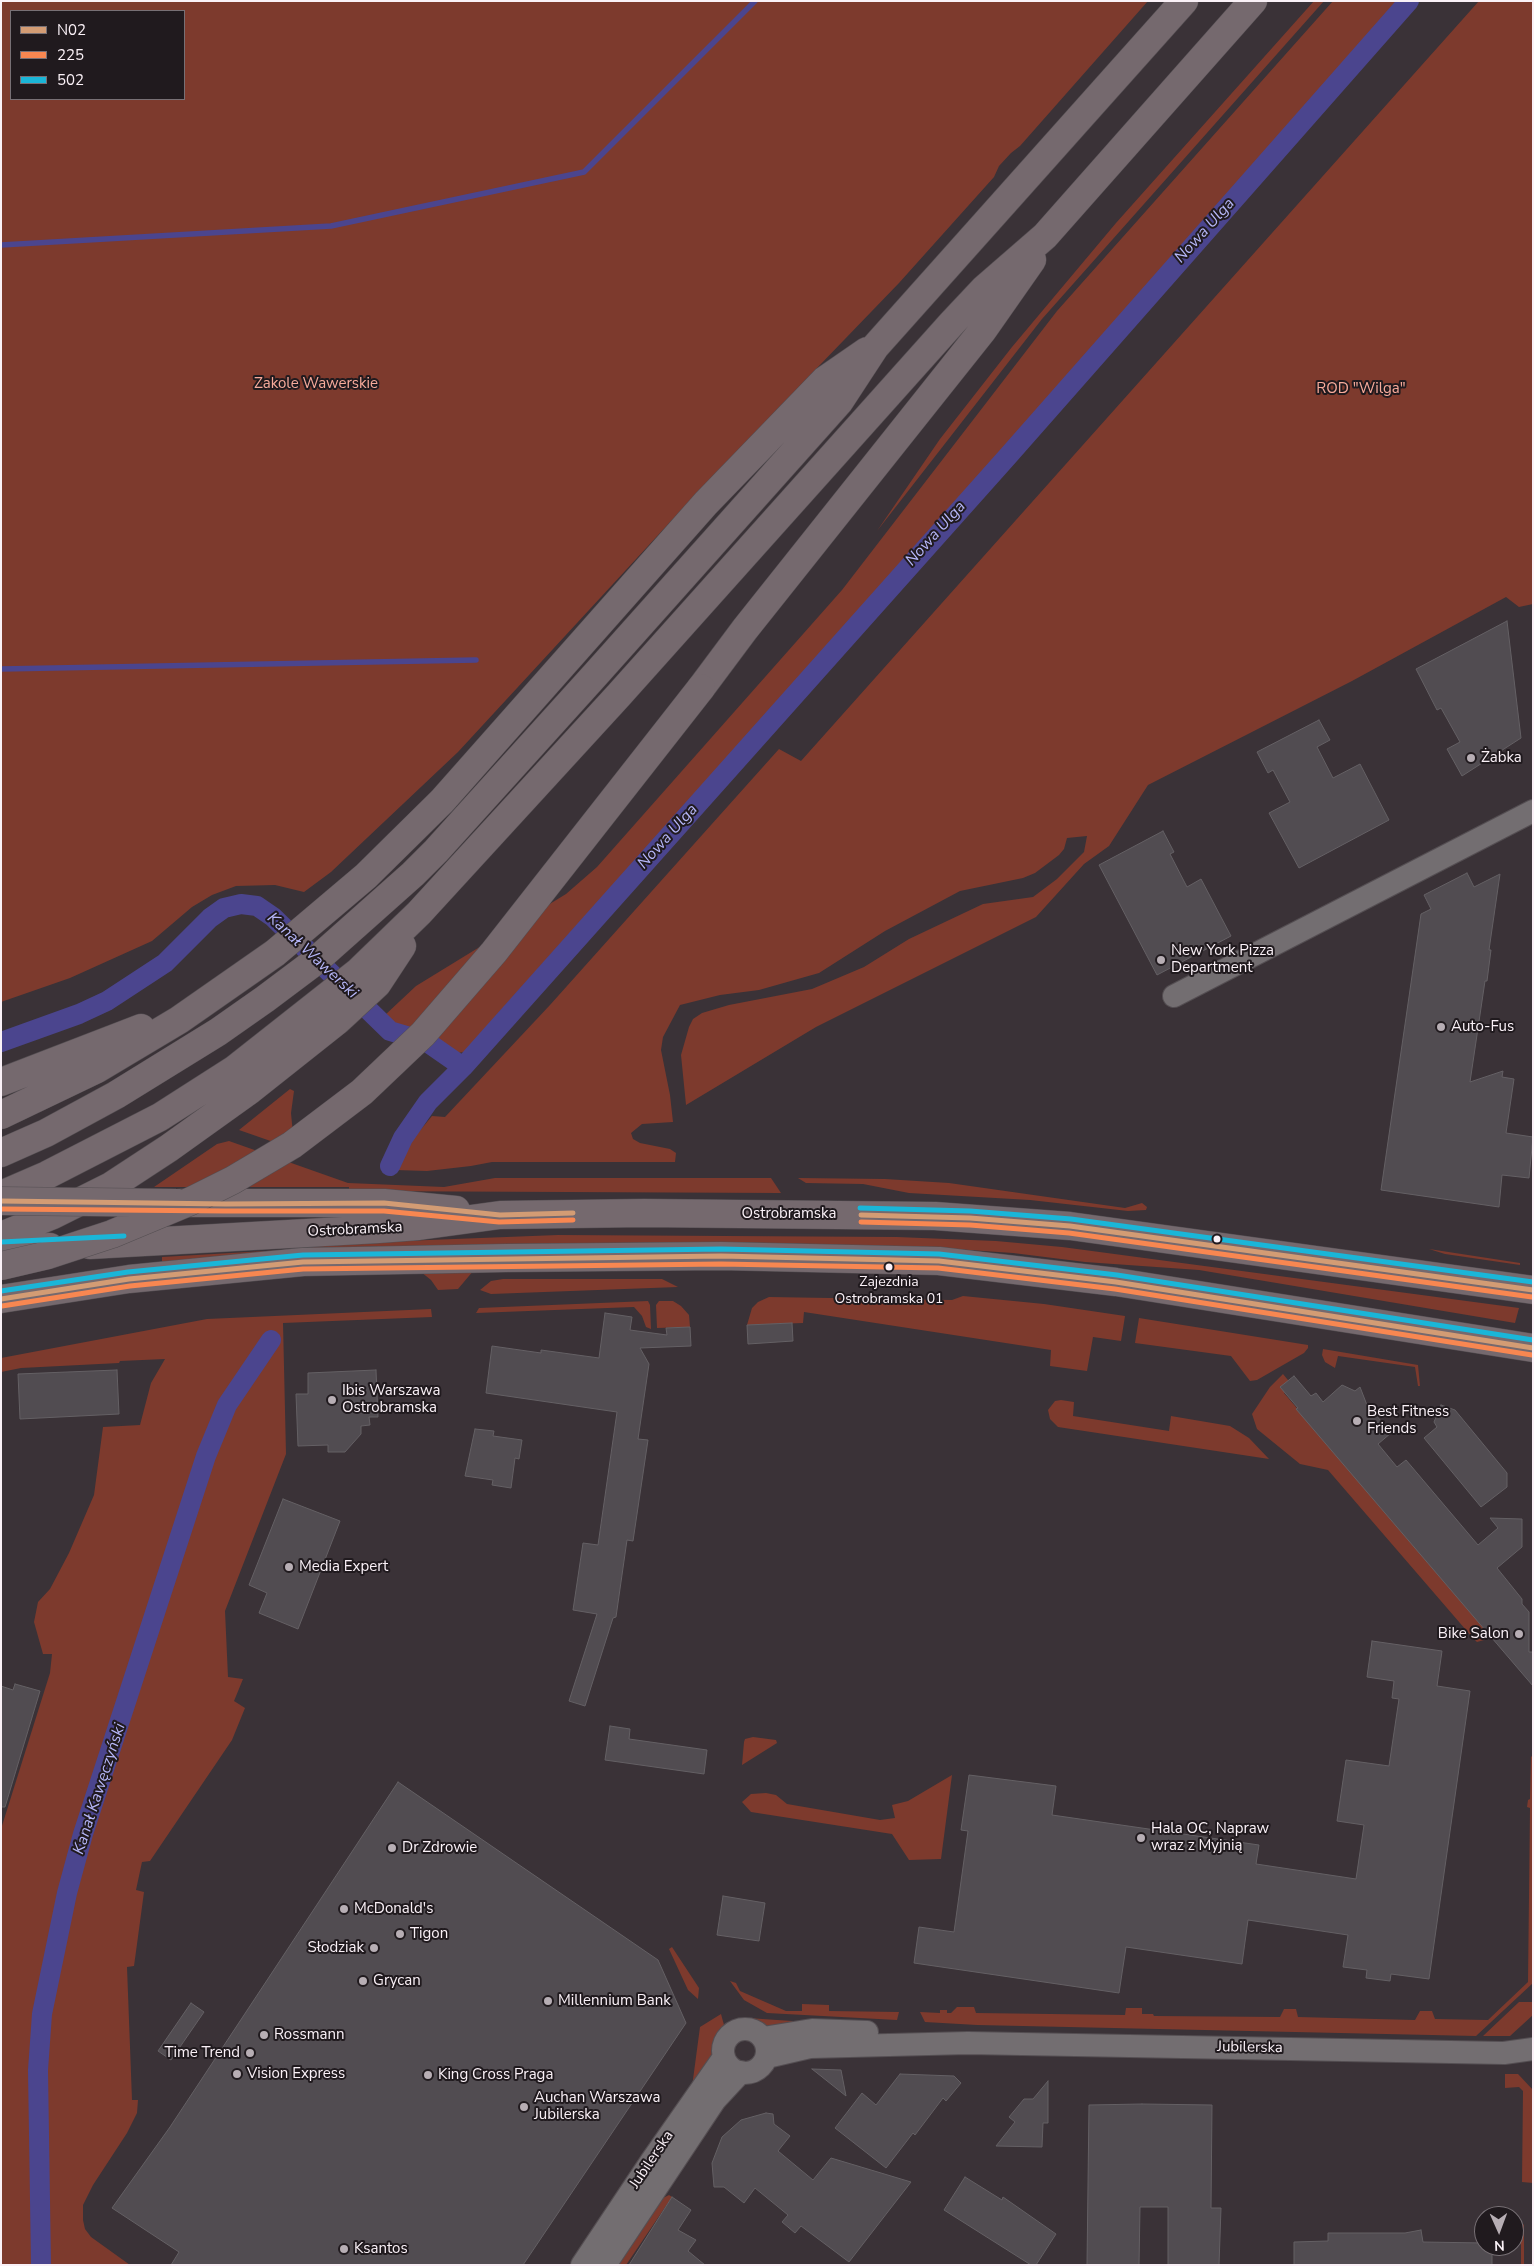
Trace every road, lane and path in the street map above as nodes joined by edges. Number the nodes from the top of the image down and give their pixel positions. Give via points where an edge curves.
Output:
1 (1184, 1) edge
2 (1253, 1) edge
3 (1045, 236) junction
4 (875, 347) junction
5 (1533, 810) edge
6 (218, 995) junction
7 (1174, 996) dead end
8 (329, 1012) junction
9 (1, 1082) edge
10 (1, 1115) edge
11 (1, 1152) edge
12 (1, 1195) edge
13 (1, 1201) edge
14 (500, 1215) junction
15 (1, 1236) edge
16 (1, 1250) edge
17 (1, 1266) edge
18 (1533, 1290) edge
19 (1, 1299) edge
20 (1533, 1348) edge
21 (765, 2048) junction
22 (1533, 2049) edge
23 (724, 2057) junction
24 (741, 2072) junction
25 (582, 2265) edge
26 (605, 2265) edge

1 - 4 main road
2 - 3 main road
3 - 8 main road via 952,323 440,891 367,978
3 - 17 main road, bridge via 983,330 477,972 423,1034 356,1096 292,1144 233,1180 105,1237
4 - 6 main road via 825,380 706,503 442,801 366,876 310,926
4 - 11 main road via 839,402 436,851 389,896 296,976 160,1070 77,1116
5 - 7 street
6 - 9 main road via 186,1011
6 - 10 main road via 104,1064
8 - 12 main road via 160,1117
8 - 15 main road via 250,1090 169,1148 111,1186
13 - 14 main road, bridge via 384,1203
14 - 16 main road, Ostrobramska, bridge via 379,1230
14 - 18 main road, Ostrobramska via 867,1215 1003,1220 1070,1226
19 - 20 main road, Ostrobramska via 129,1279 303,1262 721,1256 939,1261 1089,1278
21 - 22 street, Jubilerska via 968,2043 1504,2053
21 - 23 street via 754,2030 747,2029 734,2032 725,2043
21 - 24 street via 761,2066 755,2071
23 - 24 street via 731,2067
23 - 25 street, Jubilerska
24 - 26 street, Jubilerska via 715,2100

